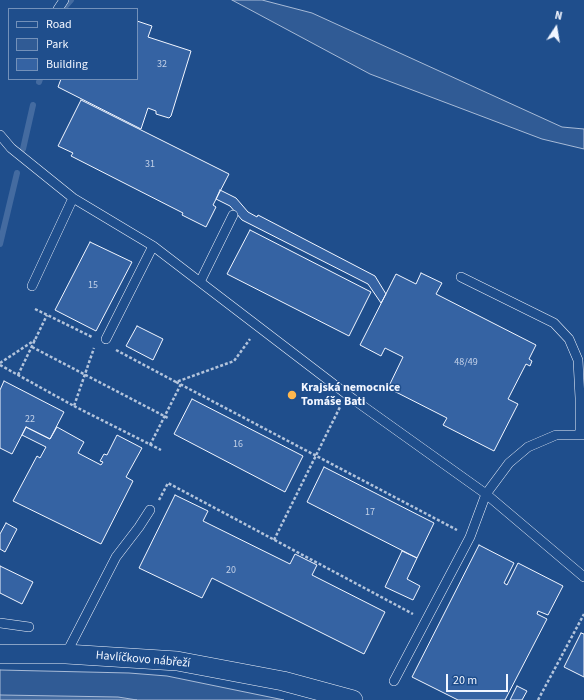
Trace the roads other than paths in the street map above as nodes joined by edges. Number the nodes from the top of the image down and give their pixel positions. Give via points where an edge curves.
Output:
1 (0, 135) edge
2 (73, 198) junction
3 (233, 215) dead end
4 (153, 246) junction
5 (461, 277) dead end
6 (200, 282) junction
7 (32, 286) dead end
8 (104, 342) road end
9 (582, 435) edge
10 (486, 494) junction
11 (153, 508) road end
12 (584, 577) edge
13 (0, 623) edge
14 (29, 627) dead end
15 (0, 654) edge
16 (66, 654) junction
17 (394, 681) dead end
18 (353, 700) edge

1 - 2 lane via 11,148
2 - 4 lane
2 - 7 lane
3 - 6 lane
4 - 6 lane
4 - 8 lane
5 - 9 lane via 554,323 568,339 578,360
6 - 10 lane via 347,394
9 - 10 lane via 556,435 528,446 509,463
10 - 12 lane
10 - 17 lane via 470,537
11 - 16 lane via 116,557
13 - 14 lane
15 - 16 street, Havlíčkovo nábřeží
16 - 18 street, Havlíčkovo nábřeží via 177,661 283,681

